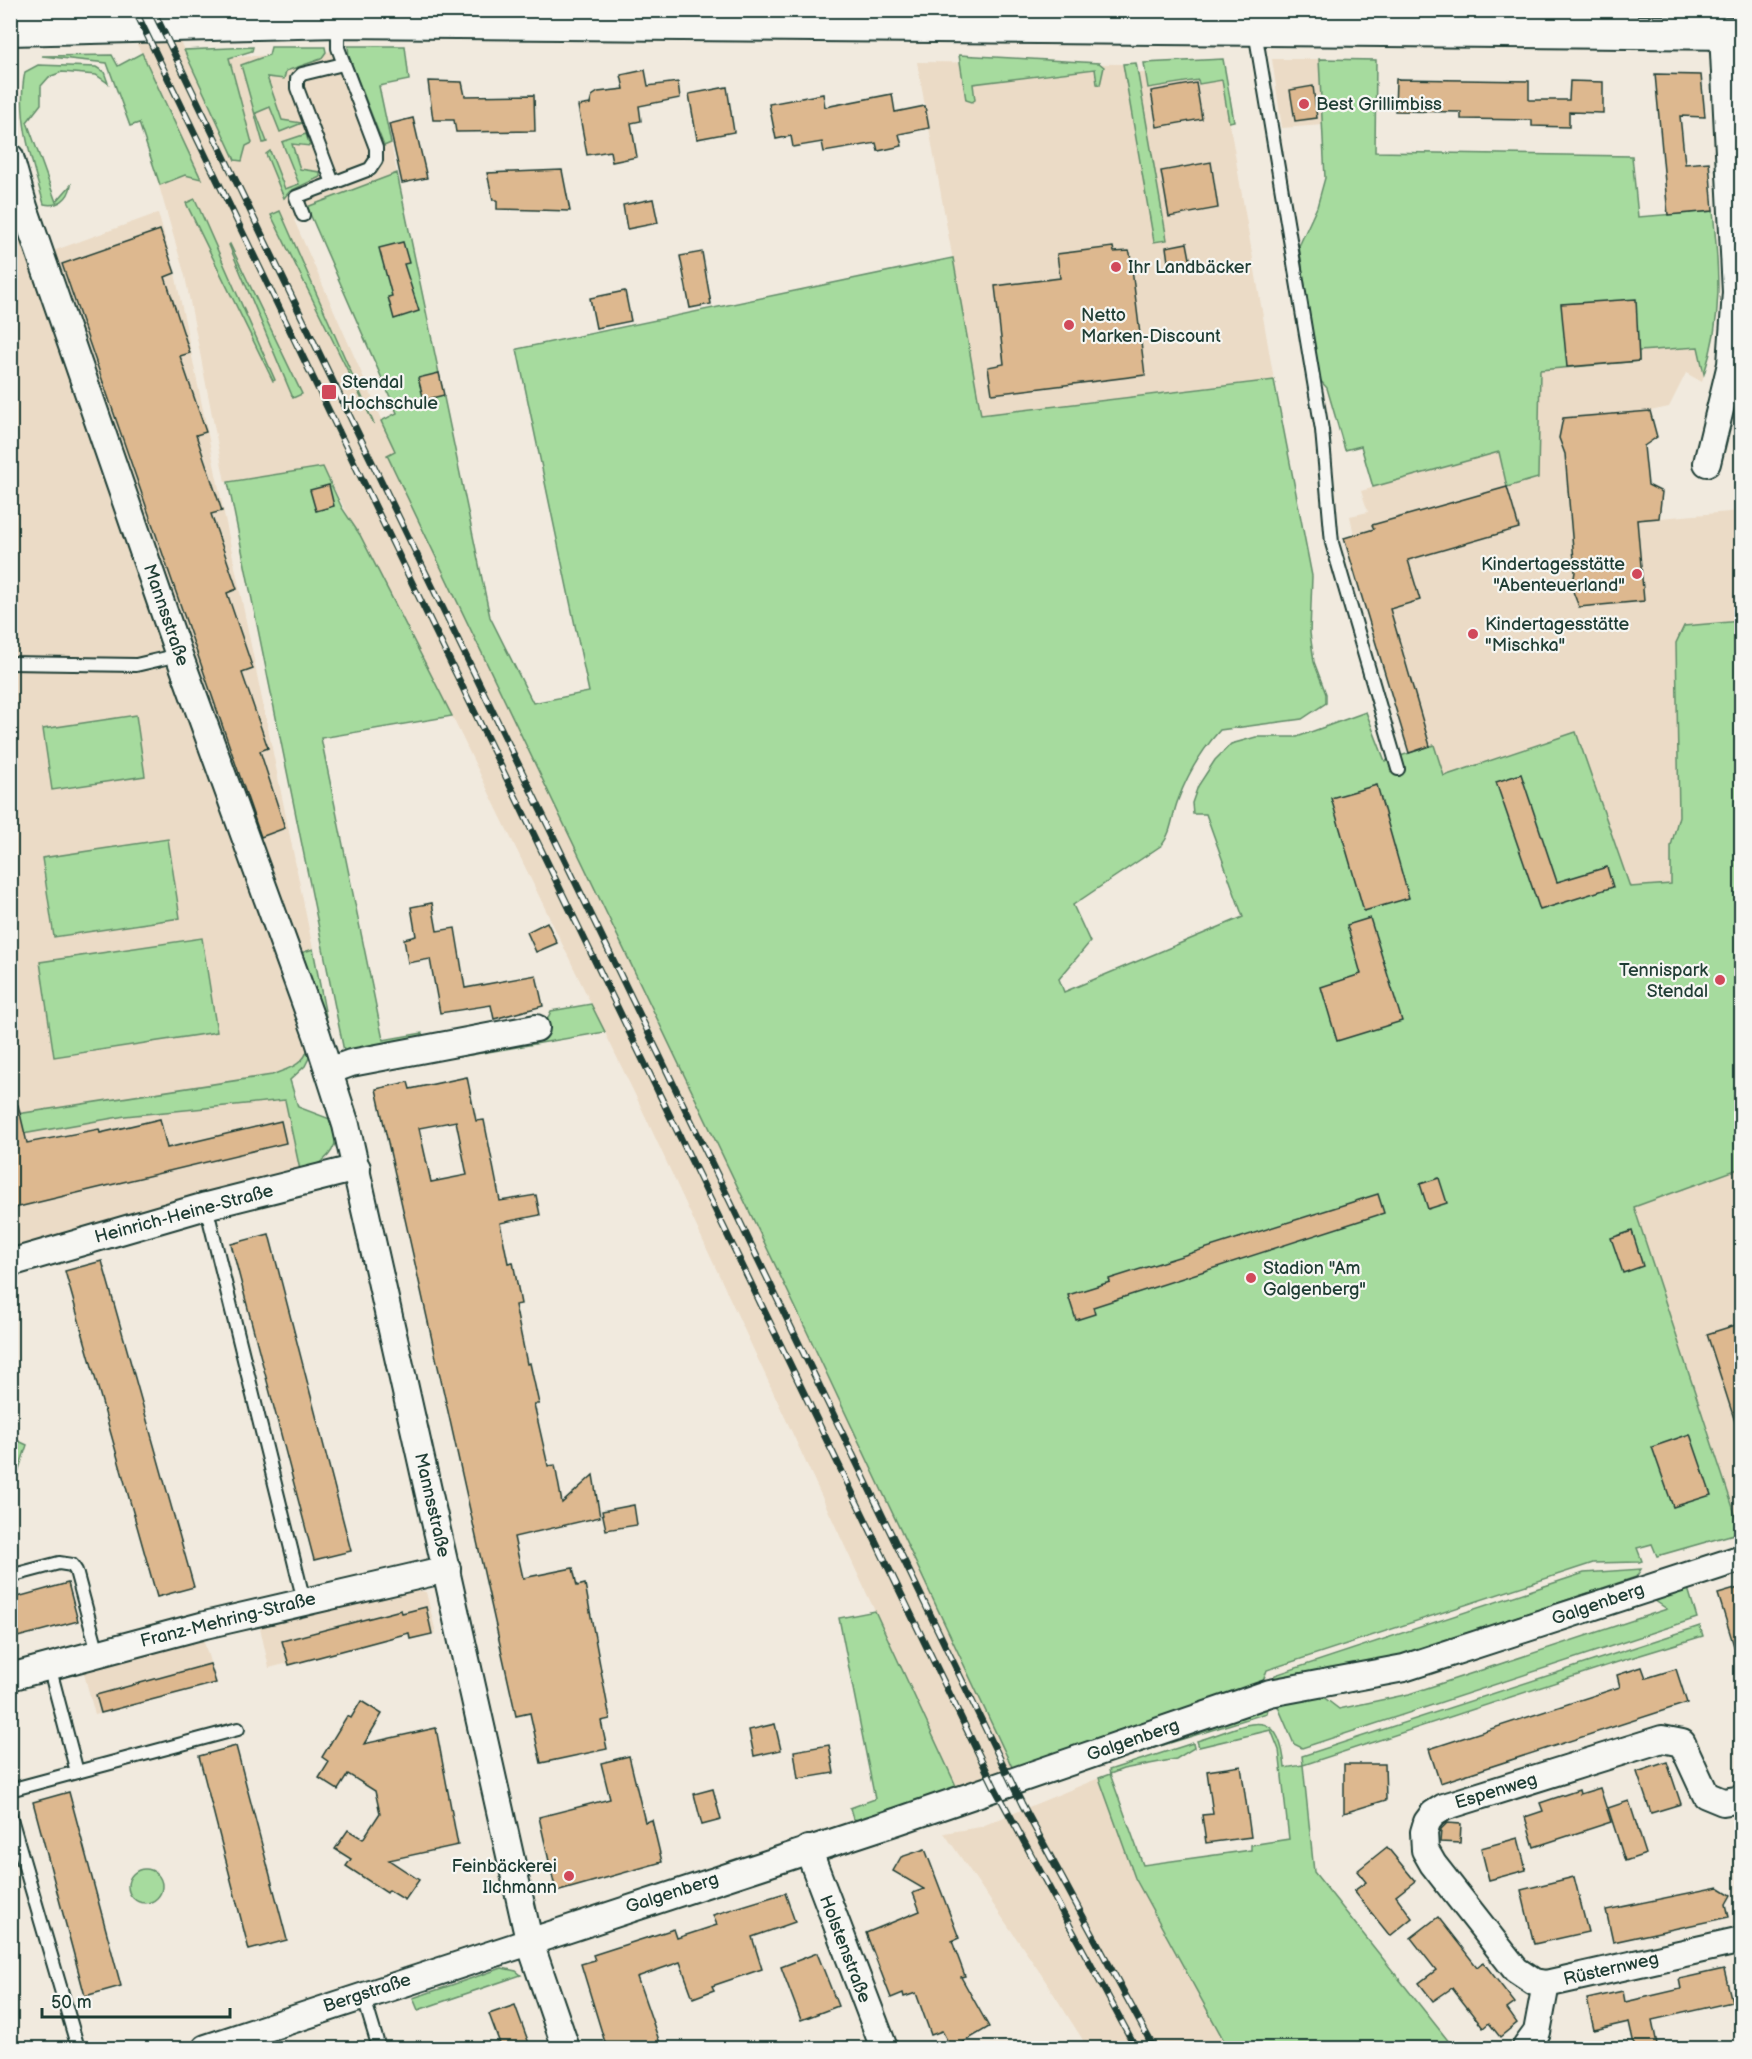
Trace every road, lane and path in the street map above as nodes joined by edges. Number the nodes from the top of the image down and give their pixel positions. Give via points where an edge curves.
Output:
1 (189, 17) edge
2 (338, 21) junction
3 (1472, 21) edge
4 (1245, 26) junction
5 (10, 29) edge
6 (1732, 33) edge
7 (343, 64) junction
8 (10, 157) edge
9 (333, 183) junction
10 (303, 215) dead end
11 (1707, 463) dead end
12 (179, 655) junction
13 (10, 663) edge
14 (1398, 769) dead end
15 (536, 1028) dead end
16 (329, 1071) junction
17 (357, 1168) junction
18 (206, 1206) junction
19 (10, 1263) edge
20 (1742, 1558) edge
21 (447, 1569) junction
22 (10, 1576) edge
23 (304, 1601) junction
24 (98, 1653) junction
25 (49, 1666) junction
26 (10, 1677) edge
27 (238, 1729) dead end
28 (78, 1772) junction
29 (10, 1790) edge
30 (1742, 1799) edge
31 (10, 1815) edge
32 (808, 1849) junction
33 (529, 1940) junction
34 (1742, 1940) edge
35 (1546, 1984) junction
36 (363, 1995) junction
37 (1527, 2047) dead end
38 (78, 2049) edge
39 (206, 2049) edge
40 (379, 2049) edge
41 (566, 2049) edge
42 (884, 2049) edge

1 - 2 street
1 - 5 street
2 - 4 street
2 - 7 lane via 338,48
3 - 4 street
3 - 6 street
4 - 14 lane via 1322,430 1332,543
6 - 11 street via 1736,292 1731,364
7 - 9 lane via 376,148 376,160 370,168
7 - 9 lane via 302,74 297,79
8 - 12 street, Mannsstraße
9 - 10 lane via 296,197
12 - 13 lane via 136,664
12 - 16 street, Mannsstraße
15 - 16 street via 351,1063
16 - 17 street, Mannsstraße
17 - 18 street, Heinrich-Heine-Straße
17 - 21 street, Mannsstraße
18 - 19 street, Heinrich-Heine-Straße
18 - 23 lane
20 - 32 street, Galgenberg via 1404,1668 1270,1693
21 - 23 street, Franz-Mehring-Straße
21 - 33 street, Mannsstraße
22 - 24 lane via 58,1563 72,1565
23 - 24 street, Franz-Mehring-Straße
24 - 25 street, Franz-Mehring-Straße
25 - 26 street, Franz-Mehring-Straße
25 - 28 lane
27 - 28 lane
28 - 29 lane
30 - 35 street, Espenweg via 1723,1802 1706,1795 1682,1743 1662,1739 1444,1807 1433,1814 1427,1822 1424,1841 1433,1864 1516,1970 1534,1982
31 - 38 lane
32 - 33 street, Galgenberg
32 - 42 street, Holstenstraße
33 - 36 street, Bergstraße
33 - 41 street, Mannsstraße
34 - 35 street, Rüsternweg
35 - 37 street, Rüsternweg via 1540,2023
36 - 39 street, Bergstraße
36 - 40 lane

